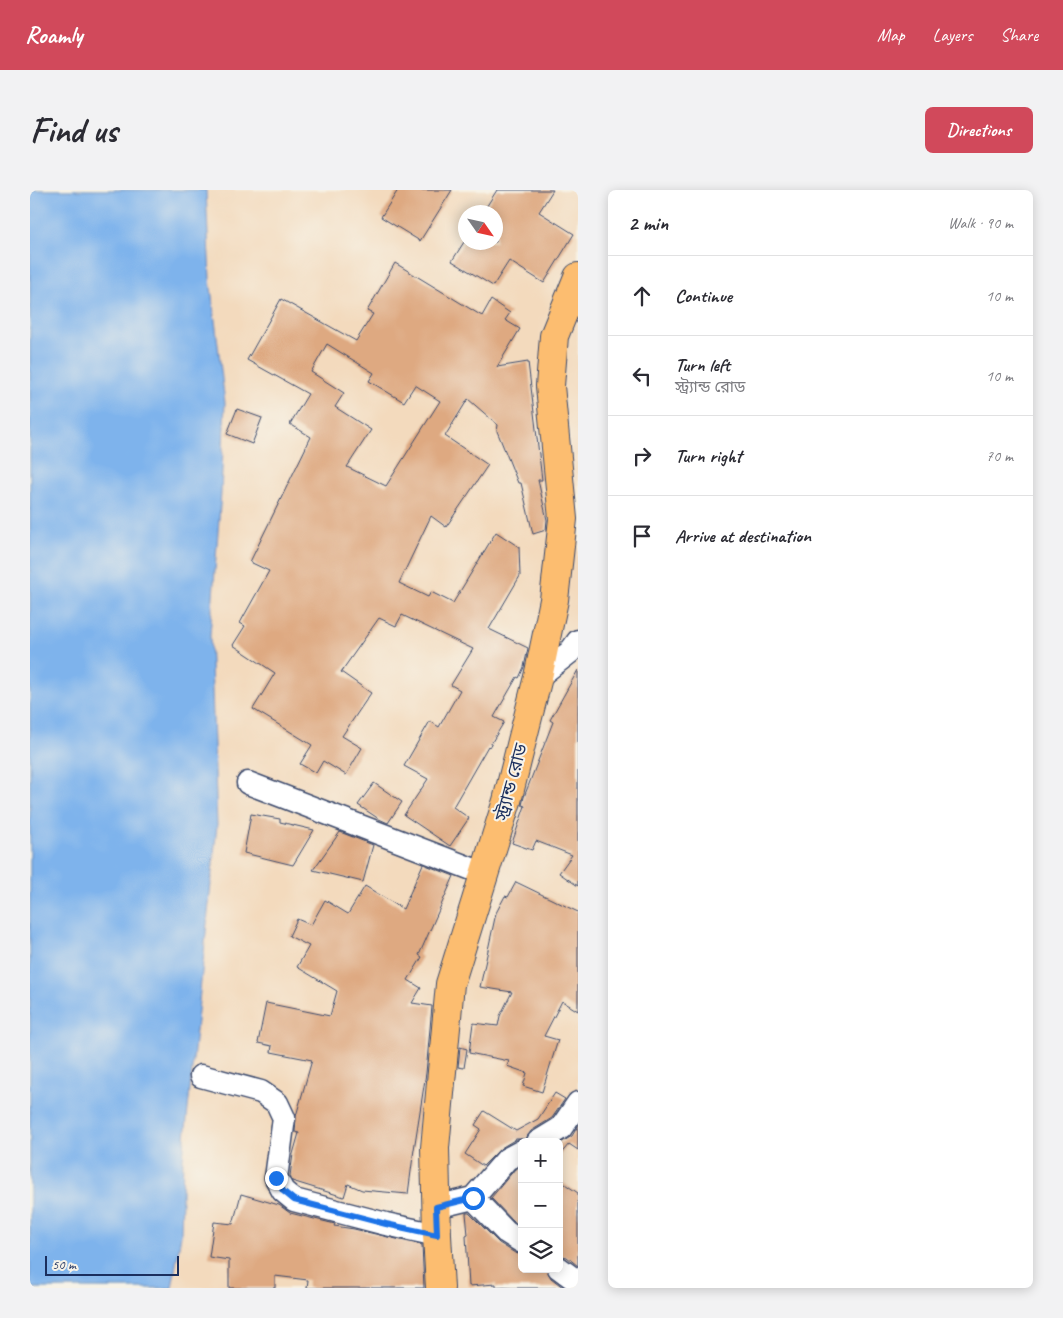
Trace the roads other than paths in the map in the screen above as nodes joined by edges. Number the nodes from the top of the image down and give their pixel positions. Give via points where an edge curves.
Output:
1 (578, 278) edge
2 (578, 641) edge
3 (538, 677) junction
4 (248, 783) dead end
5 (485, 874) junction
6 (201, 1076) dead end
7 (578, 1103) edge
8 (545, 1138) edge
9 (518, 1153) edge
10 (473, 1198) junction
11 (436, 1207) junction
12 (437, 1235) junction
13 (518, 1240) edge
14 (563, 1271) edge
15 (578, 1282) edge
16 (440, 1288) edge

1 - 3 main road, স্ট্র্যান্ড রোড via 554,336 550,386 563,519 554,600
2 - 3 street via 570,652
3 - 5 main road, স্ট্র্যান্ড রোড
4 - 5 street
5 - 11 main road, স্ট্র্যান্ড রোড via 450,984 435,1148
6 - 12 street via 261,1092 277,1103 284,1118 276,1178 283,1191 294,1200
7 - 8 street via 561,1128
9 - 10 street via 507,1160
10 - 11 street
10 - 13 street via 506,1232
11 - 12 main road, স্ট্র্যান্ড রোড
12 - 16 main road, স্ট্র্যান্ড রোড
14 - 15 street

